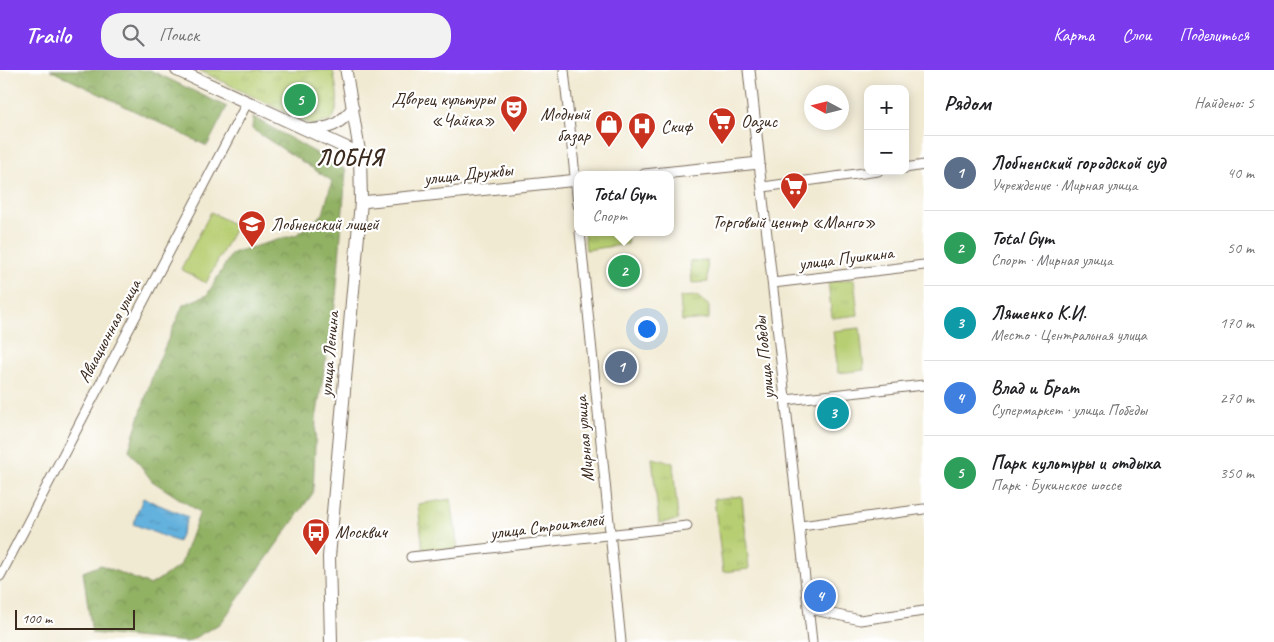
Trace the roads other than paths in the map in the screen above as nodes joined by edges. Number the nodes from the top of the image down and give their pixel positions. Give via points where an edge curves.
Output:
1 (176, 70) edge
2 (346, 70) edge
3 (564, 70) edge
4 (750, 70) edge
5 (248, 101) junction
6 (353, 108) junction
7 (308, 130) junction
8 (360, 154) junction
9 (759, 163) junction
10 (924, 165) edge
11 (909, 167) edge
12 (575, 171) edge
13 (674, 172) edge
14 (864, 173) edge
15 (574, 180) edge
16 (763, 187) junction
17 (361, 202) junction
18 (580, 236) edge
19 (924, 265) edge
20 (773, 283) junction
21 (924, 385) edge
22 (786, 400) junction
23 (924, 509) edge
24 (687, 526) dead end
25 (801, 526) junction
26 (610, 535) junction
27 (411, 557) dead end
28 (0, 576) edge
29 (810, 608) junction
30 (924, 611) edge
31 (332, 642) edge
32 (621, 642) edge
33 (812, 642) edge

1 - 5 main road
2 - 6 street, улица Ленина
3 - 12 street
4 - 9 street, улица Победы
5 - 7 main road
5 - 28 street, Авиационная улица
6 - 7 street via 340,123 325,129
6 - 8 street, улица Ленина
7 - 8 main road
8 - 17 main road, улица Ленина
9 - 13 street
9 - 16 street, улица Победы
10 - 11 street
14 - 16 street
15 - 17 street, улица Дружбы
16 - 20 street, улица Победы
17 - 31 main road, улица Ленина via 329,556
18 - 26 street, Мирная улица
19 - 20 street, улица Пушкина
20 - 22 street, улица Победы
21 - 22 street
22 - 25 street, улица Победы
23 - 25 street
24 - 26 street, улица Строителей
25 - 29 street, улица Победы
26 - 27 street, улица Строителей
26 - 32 street, Мирная улица
29 - 30 street via 860,620
29 - 33 street, улица Победы

